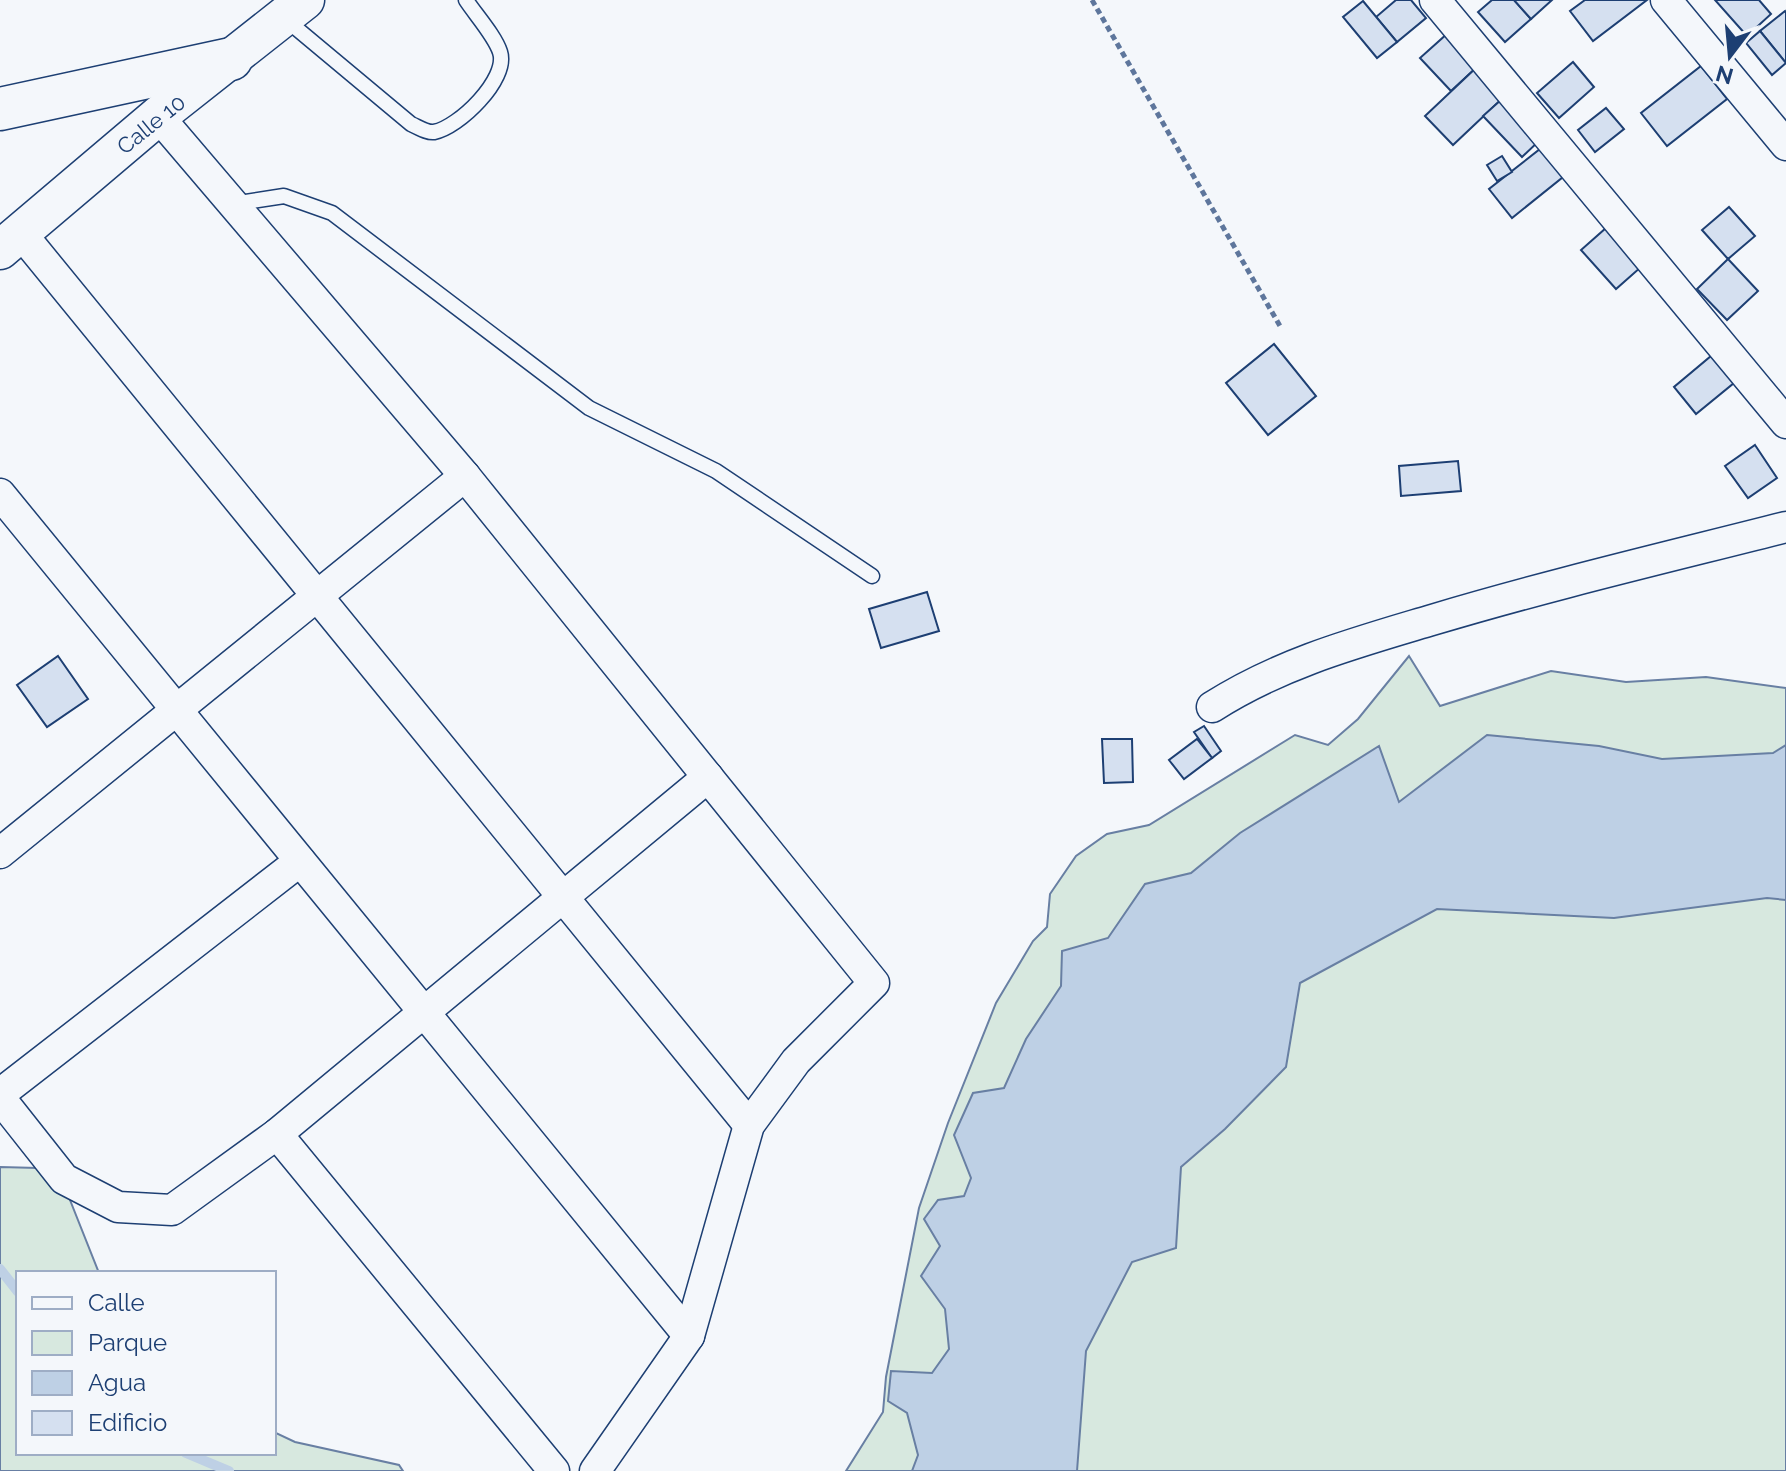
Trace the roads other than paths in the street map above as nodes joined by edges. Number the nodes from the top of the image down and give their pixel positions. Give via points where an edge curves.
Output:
1 (466, 0) edge
2 (1435, 0) edge
3 (1666, 0) edge
4 (294, 9) edge
5 (231, 59) junction
6 (0, 109) edge
7 (158, 116) junction
8 (1786, 145) edge
9 (233, 204) junction
10 (10, 241) edge
11 (1786, 423) edge
12 (465, 476) junction
13 (0, 494) edge
14 (1786, 527) edge
15 (872, 576) dead end
16 (317, 596) junction
17 (1212, 707) dead end
18 (176, 710) junction
19 (708, 777) junction
20 (0, 853) edge
21 (300, 861) junction
22 (563, 897) junction
23 (424, 1012) junction
24 (0, 1096) edge
25 (749, 1125) junction
26 (277, 1134) junction
27 (689, 1336) junction
28 (554, 1471) edge
29 (595, 1471) edge

1 - 4 lane via 501,53 500,72 492,88 449,128 431,133 411,124
2 - 11 street
3 - 8 street
4 - 5 street, Calle 10
5 - 6 main road
5 - 7 street, Calle 10
7 - 9 street
7 - 10 street, Calle 10
9 - 12 street
9 - 15 lane via 284,196 332,213 589,408 716,471
10 - 16 street
12 - 16 street
12 - 19 street
13 - 18 street
14 - 17 street via 1520,594 1337,649 1250,683
16 - 18 street
16 - 22 street
18 - 20 street
18 - 21 street
19 - 22 street
19 - 25 street via 874,983 796,1061
21 - 23 street
21 - 24 street
22 - 23 street
22 - 25 street
23 - 26 street
23 - 27 street
24 - 26 street via 64,1179 118,1207 172,1210
25 - 27 street
26 - 28 street
27 - 29 street

